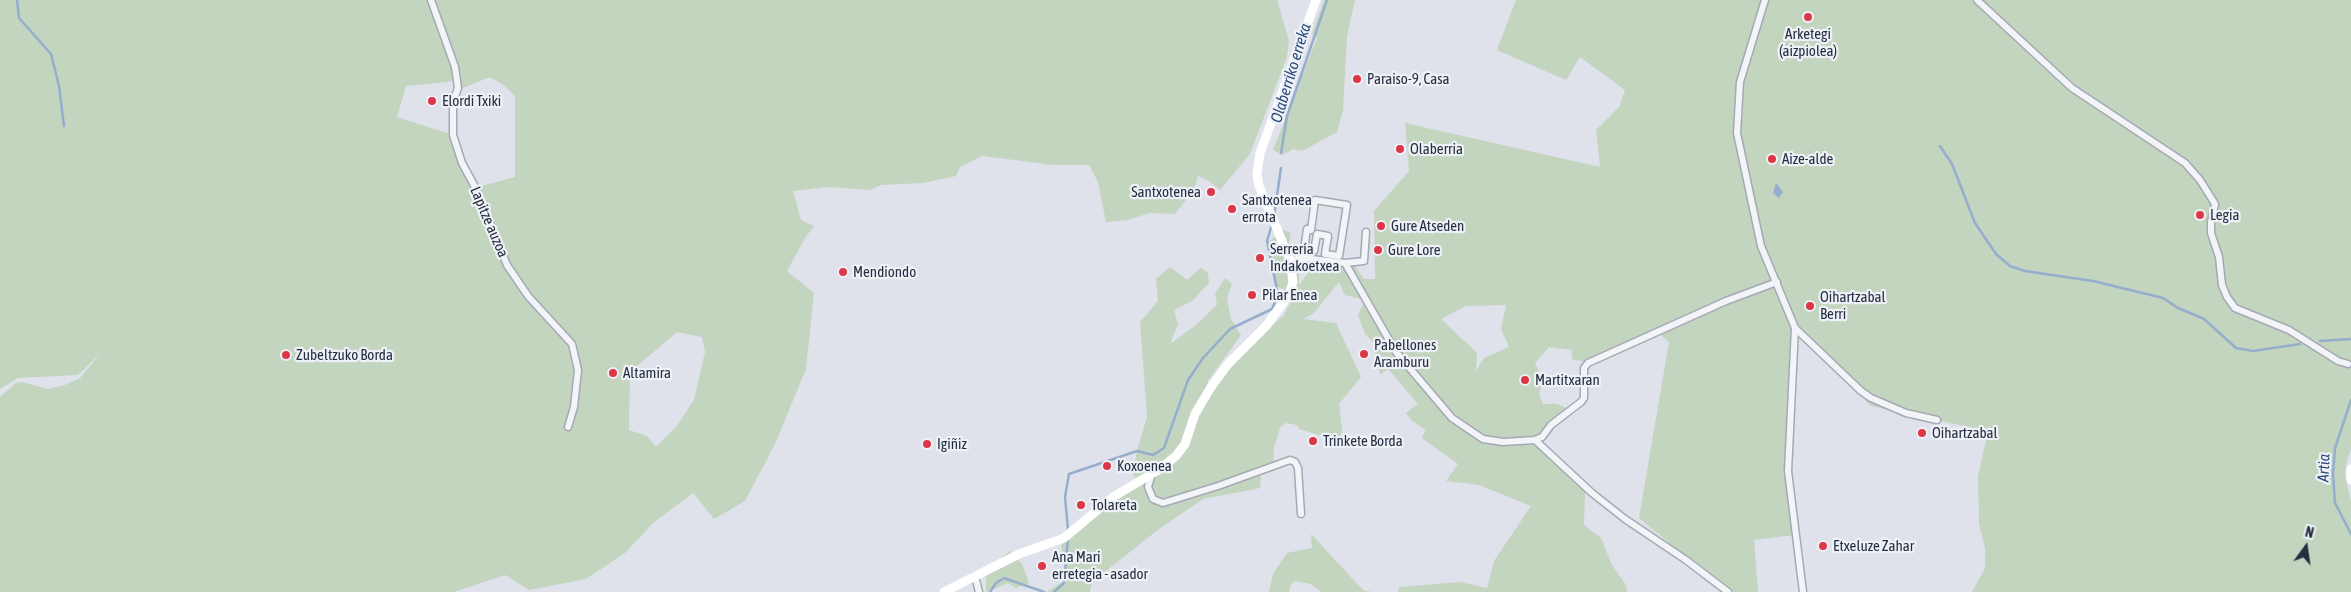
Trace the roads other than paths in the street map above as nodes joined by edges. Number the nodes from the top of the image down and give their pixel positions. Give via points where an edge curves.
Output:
1 (431, 0) edge
2 (1316, 0) edge
3 (1764, 0) edge
4 (1977, 0) edge
5 (1347, 204) joint
6 (1366, 232) dead end
7 (1290, 260) junction
8 (1345, 263) junction
9 (1777, 282) junction
10 (1795, 328) junction
11 (2348, 364) dead end
12 (1937, 420) dead end
13 (568, 427) dead end
14 (1534, 440) junction
15 (2351, 469) edge
16 (1152, 473) junction
17 (2351, 480) edge
18 (1301, 514) dead end
19 (975, 576) junction
20 (944, 592) edge
21 (979, 592) edge
22 (1728, 592) edge
23 (1803, 592) edge

1 - 13 street, Lapitze auzoa via 455,67 458,88 454,102 453,136 462,163 507,265 528,296 572,344 578,370
2 - 7 street via 1260,153 1257,174
3 - 9 street via 1740,82 1738,133 1761,246
4 - 11 street via 2072,88 2185,163 2200,180 2215,204 2211,233 2222,285 2235,308 2289,330
5 - 5 street via 1340,256 1325,254 1328,236 1317,234 1314,251 1304,250 1307,229 1311,230 1315,200
6 - 8 street via 1364,261
7 - 8 street via 1303,258
7 - 16 street via 1291,292 1266,326 1210,387 1195,414 1185,444 1176,456
8 - 14 street via 1396,352 1452,418 1482,439 1503,442
9 - 10 street
9 - 14 street via 1726,301 1588,363 1584,368 1584,398
10 - 12 street via 1871,398
10 - 23 street via 1788,471
14 - 22 street via 1612,509
15 - 17 street
16 - 18 street via 1148,488 1153,499 1163,503 1290,460 1298,468
16 - 19 street via 1113,497 1064,538 1019,554
19 - 20 street
19 - 21 street

